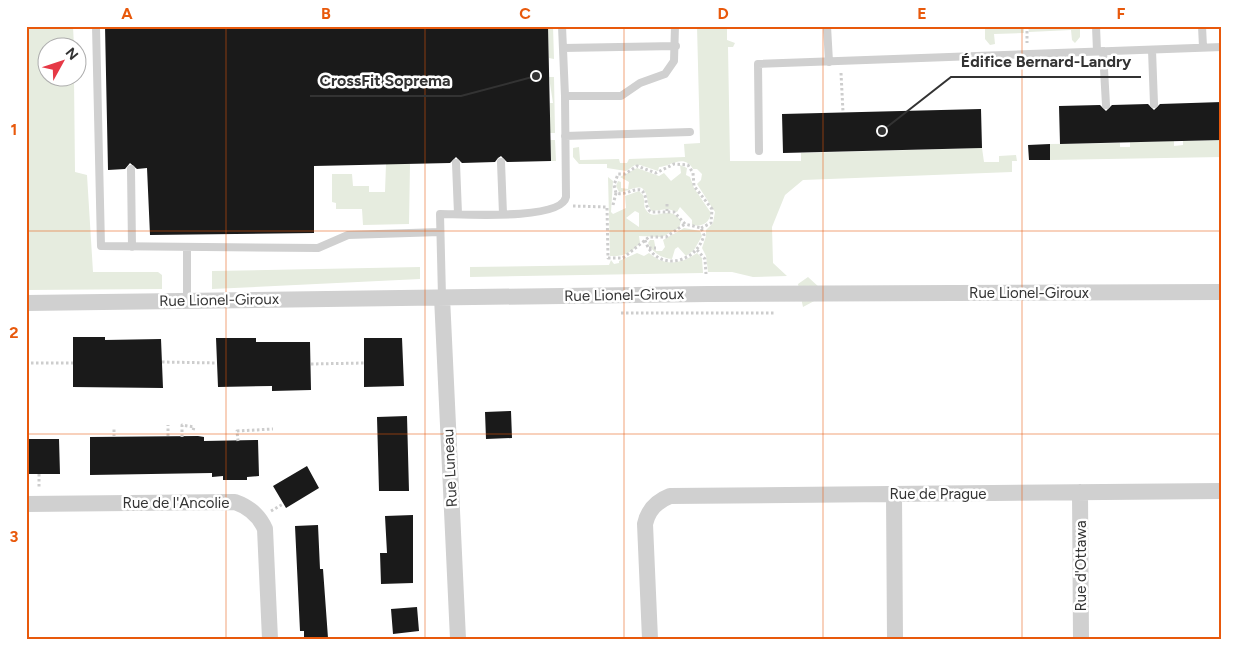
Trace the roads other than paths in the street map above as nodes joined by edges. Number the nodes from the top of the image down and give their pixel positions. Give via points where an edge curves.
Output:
1 (96, 26) edge
2 (562, 26) edge
3 (675, 26) edge
4 (827, 26) edge
5 (1096, 26) edge
6 (1202, 26) edge
7 (676, 46) junction
8 (1203, 47) junction
9 (1222, 47) edge
10 (563, 48) junction
11 (1152, 50) junction
12 (1100, 51) junction
13 (829, 62) junction
14 (565, 96) junction
15 (1154, 104) dead end
16 (1106, 105) dead end
17 (690, 132) dead end
18 (565, 136) junction
19 (759, 151) dead end
20 (501, 162) dead end
21 (456, 163) dead end
22 (131, 169) dead end
23 (458, 214) junction
24 (503, 214) junction
25 (440, 232) junction
26 (132, 247) junction
27 (187, 247) junction
28 (1222, 292) edge
29 (442, 297) junction
30 (187, 301) junction
31 (26, 303) edge
32 (1222, 491) edge
33 (1080, 492) junction
34 (894, 494) junction
35 (26, 504) edge
36 (270, 639) edge
37 (458, 639) edge
38 (650, 639) edge
39 (895, 639) edge
40 (1081, 639) edge

1 - 26 lane via 101,246
2 - 10 lane
3 - 7 lane
4 - 13 lane
5 - 12 lane
6 - 8 lane
7 - 10 lane
7 - 14 lane via 671,68 626,94
8 - 9 lane
8 - 11 lane
10 - 14 lane
11 - 12 lane
11 - 15 lane
12 - 13 lane
12 - 16 lane
13 - 19 lane via 758,64
14 - 18 lane
17 - 18 lane
18 - 24 lane via 565,201 547,212
20 - 24 lane
21 - 23 lane
22 - 26 lane
23 - 24 lane
23 - 25 lane via 440,214
25 - 27 lane via 348,235 318,248
25 - 29 lane
26 - 27 lane
27 - 30 lane
28 - 29 street, Rue Lionel-Giroux
29 - 30 street, Rue Lionel-Giroux
29 - 37 street, Rue Luneau
30 - 31 street, Rue Lionel-Giroux
32 - 33 street, Rue de Prague
33 - 34 street, Rue de Prague
33 - 40 street, Rue d'Ottawa
34 - 38 street, Rue de Prague via 677,495 663,498 650,510 645,524
34 - 39 street
35 - 36 street, Rue de l'Ancolie via 235,502 243,505 257,514 264,529

